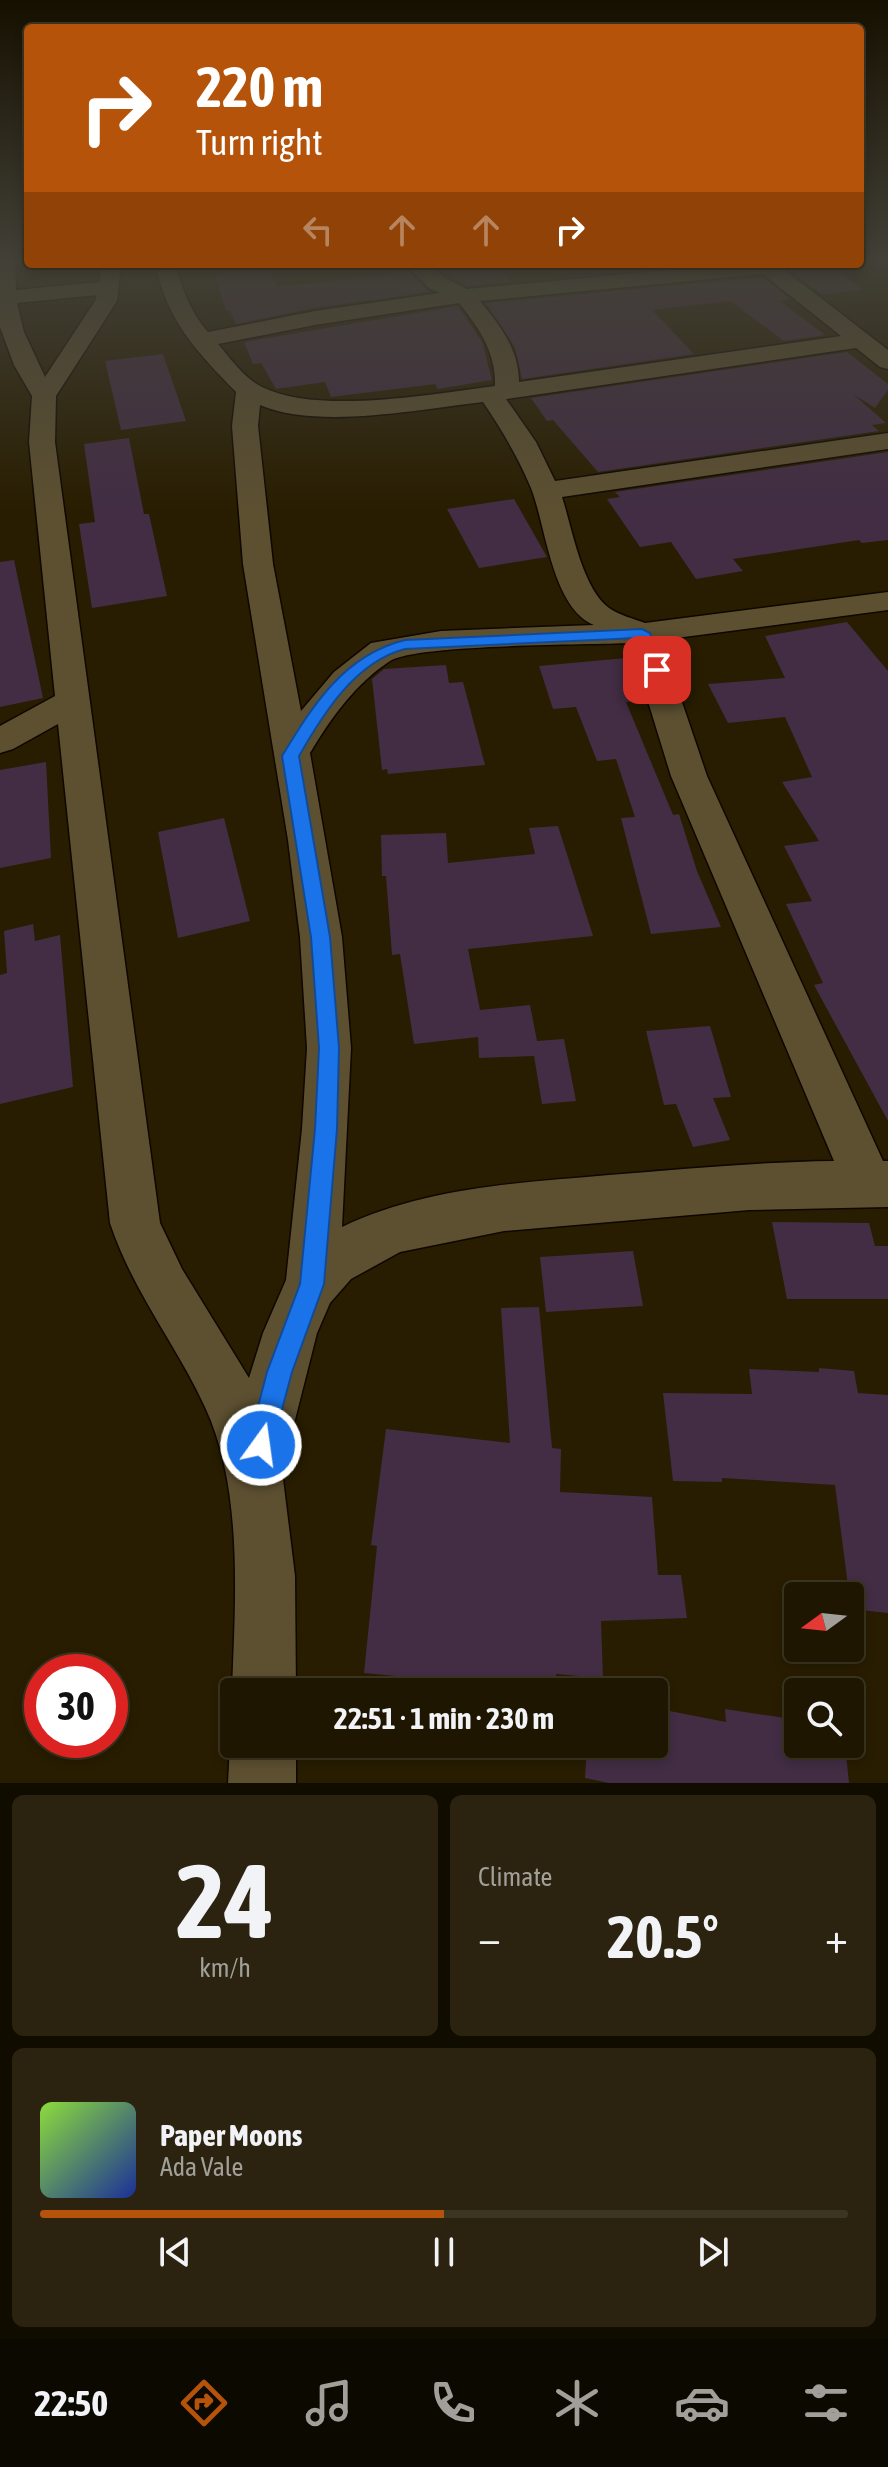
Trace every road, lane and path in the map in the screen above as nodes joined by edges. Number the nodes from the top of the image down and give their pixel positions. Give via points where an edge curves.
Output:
1 (16, 345) edge
2 (78, 345) edge
3 (207, 345) edge
4 (501, 345) edge
5 (825, 345) edge
6 (867, 345) edge
7 (888, 362) edge
8 (249, 391) junction
9 (499, 392) junction
10 (44, 396) junction
11 (888, 441) edge
12 (546, 491) junction
13 (877, 602) edge
14 (642, 633) junction
15 (888, 633) edge
16 (73, 701) junction
17 (0, 741) edge
18 (290, 756) junction
19 (878, 1183) edge
20 (312, 1284) junction
21 (254, 1470) junction
22 (264, 1678) edge
23 (263, 1758) edge
24 (262, 1783) edge

1 - 10 street
2 - 10 street
3 - 8 street
4 - 9 street
5 - 9 street
6 - 7 street
8 - 9 street via 275,402 321,408
8 - 18 street via 245,426 258,564
9 - 12 street
10 - 16 street via 42,442
11 - 12 street
12 - 14 street via 583,599 599,616
13 - 14 street
13 - 15 street
14 - 18 street via 441,641 383,650 336,690
14 - 19 street via 689,776
16 - 17 street
16 - 21 street via 135,1223 145,1255 225,1387
18 - 20 street via 321,937 329,1048
19 - 20 street via 705,1189 459,1214 397,1229 354,1249 326,1267
20 - 21 street via 279,1372
21 - 22 street
23 - 24 street

